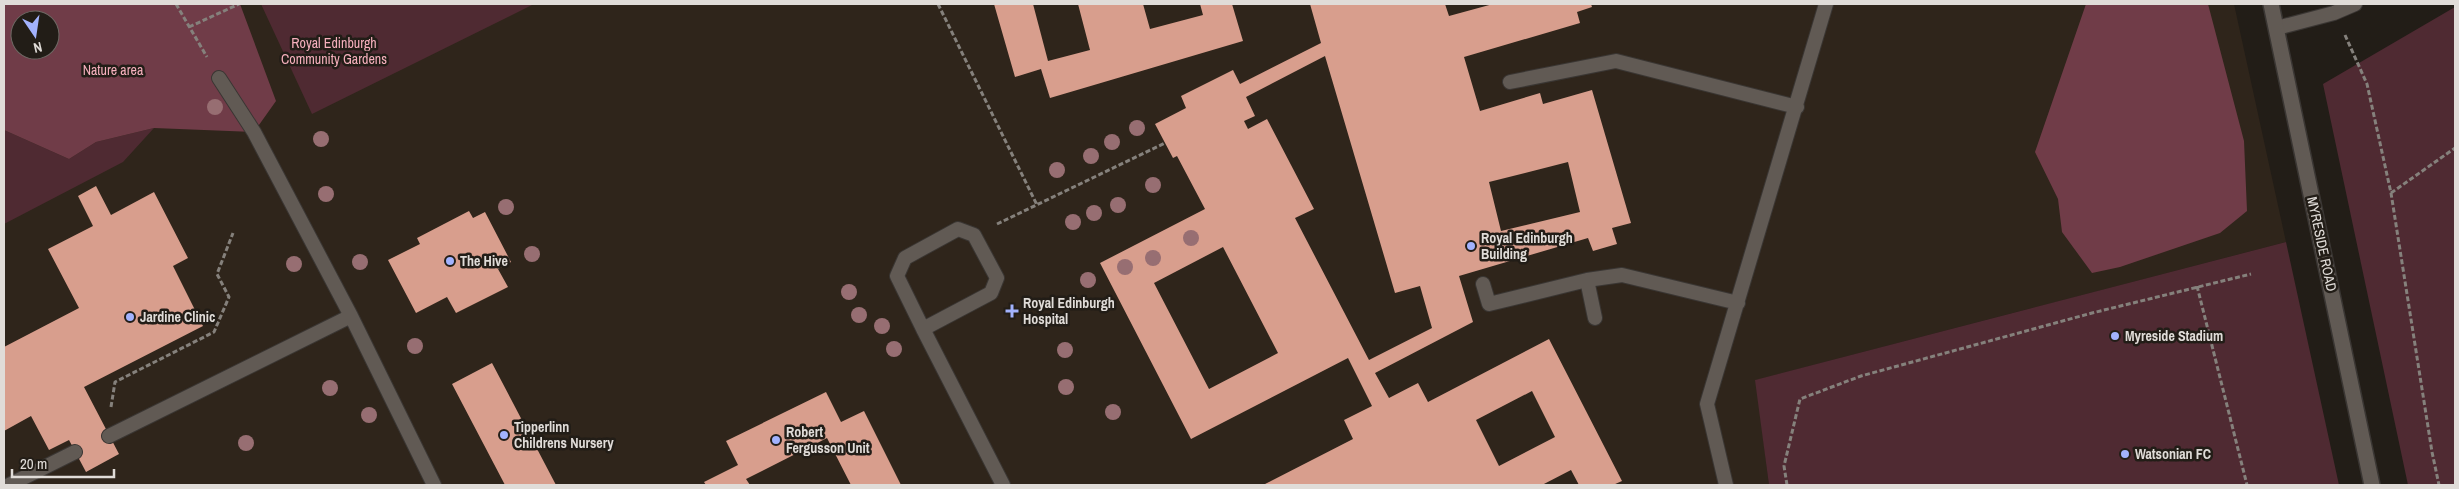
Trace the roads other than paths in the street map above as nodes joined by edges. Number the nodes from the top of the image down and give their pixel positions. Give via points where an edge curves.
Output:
1 (1826, 4) edge
2 (2272, 4) edge
3 (2354, 4) edge
4 (2277, 28) junction
5 (219, 78) road end
6 (1510, 82) dead end
7 (1797, 106) junction
8 (1587, 280) junction
9 (1483, 284) dead end
10 (1738, 303) junction
11 (351, 316) junction
12 (1595, 318) dead end
13 (923, 329) junction
14 (109, 436) dead end
15 (76, 452) dead end
16 (9, 485) edge
17 (434, 485) edge
18 (1003, 485) edge
19 (1726, 485) edge
20 (2372, 485) edge

1 - 7 lane
2 - 4 street, MYRESIDE ROAD
3 - 4 lane via 2334,13
4 - 20 street, MYRESIDE ROAD
5 - 11 lane via 254,132
6 - 7 lane via 1616,61
7 - 10 lane
8 - 9 lane via 1489,304
8 - 10 lane via 1622,275
8 - 12 lane
10 - 19 lane via 1707,404
11 - 14 lane
11 - 17 lane
13 - 13 lane via 991,293 997,278 974,235 958,230 905,258 897,276
13 - 18 lane
15 - 16 lane

